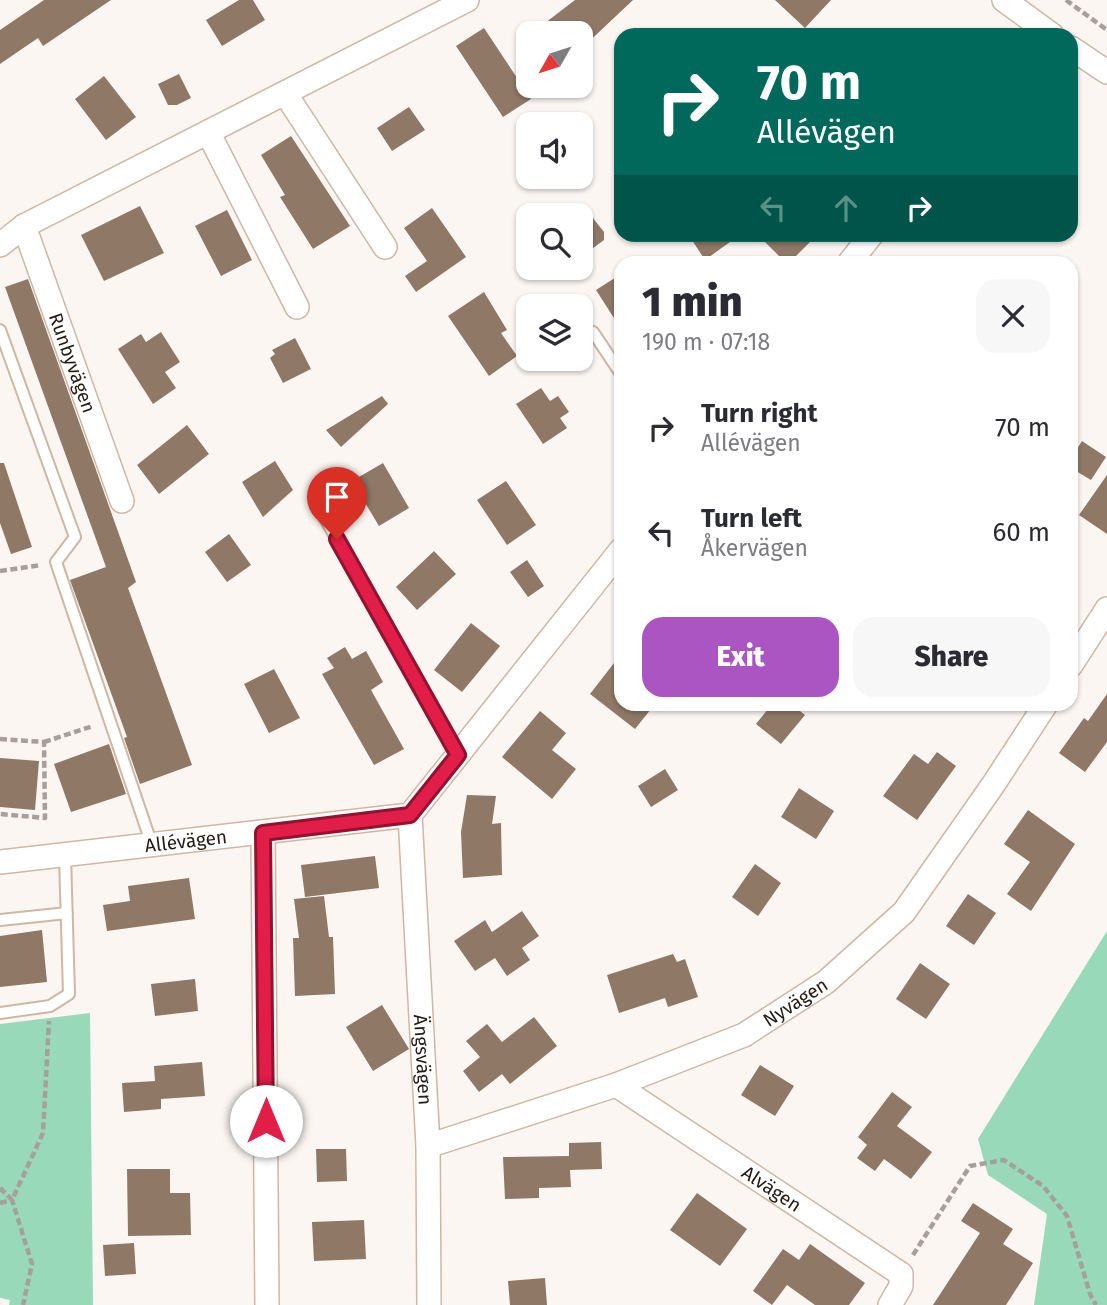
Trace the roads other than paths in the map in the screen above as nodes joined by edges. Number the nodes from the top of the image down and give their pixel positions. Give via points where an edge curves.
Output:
1 (467, 0) edge
2 (1004, 0) edge
3 (1036, 28) edge
4 (1078, 53) edge
5 (1107, 72) edge
6 (285, 93) junction
7 (208, 132) junction
8 (24, 226) junction
9 (866, 242) edge
10 (0, 244) edge
11 (385, 247) dead end
12 (855, 256) edge
13 (297, 307) dead end
14 (0, 330) edge
15 (593, 332) dead end
16 (614, 364) edge
17 (122, 501) dead end
18 (323, 515) dead end
19 (614, 559) edge
20 (1107, 609) edge
21 (1078, 654) edge
22 (1041, 711) edge
23 (458, 755) junction
24 (410, 815) junction
25 (263, 833) junction
26 (152, 845) junction
27 (65, 856) junction
28 (0, 862) edge
29 (67, 913) junction
30 (0, 920) edge
31 (0, 1013) edge
32 (615, 1085) junction
33 (428, 1146) junction
34 (267, 1305) edge
35 (429, 1305) edge
36 (890, 1305) edge

1 - 6 street
2 - 3 street
4 - 5 street
6 - 7 street
6 - 11 street
7 - 8 street
7 - 13 street
8 - 10 street
8 - 17 street, Runbyvägen
9 - 12 street
14 - 26 lane via 75,537 56,562
15 - 16 lane
18 - 23 lane
19 - 23 street
20 - 21 street
22 - 32 street, Nyvägen via 904,912 826,982 744,1035
23 - 24 street
24 - 25 street, Allévägen
24 - 33 street, Ängsvägen
25 - 26 street, Allévägen
25 - 34 street
26 - 27 street, Allévägen
27 - 28 street, Allévägen
27 - 29 lane
29 - 30 lane
29 - 31 lane via 69,994 50,1006
32 - 33 street, Nyvägen
32 - 36 street, Alvägen via 901,1274 901,1286
33 - 35 street, Ängsvägen

